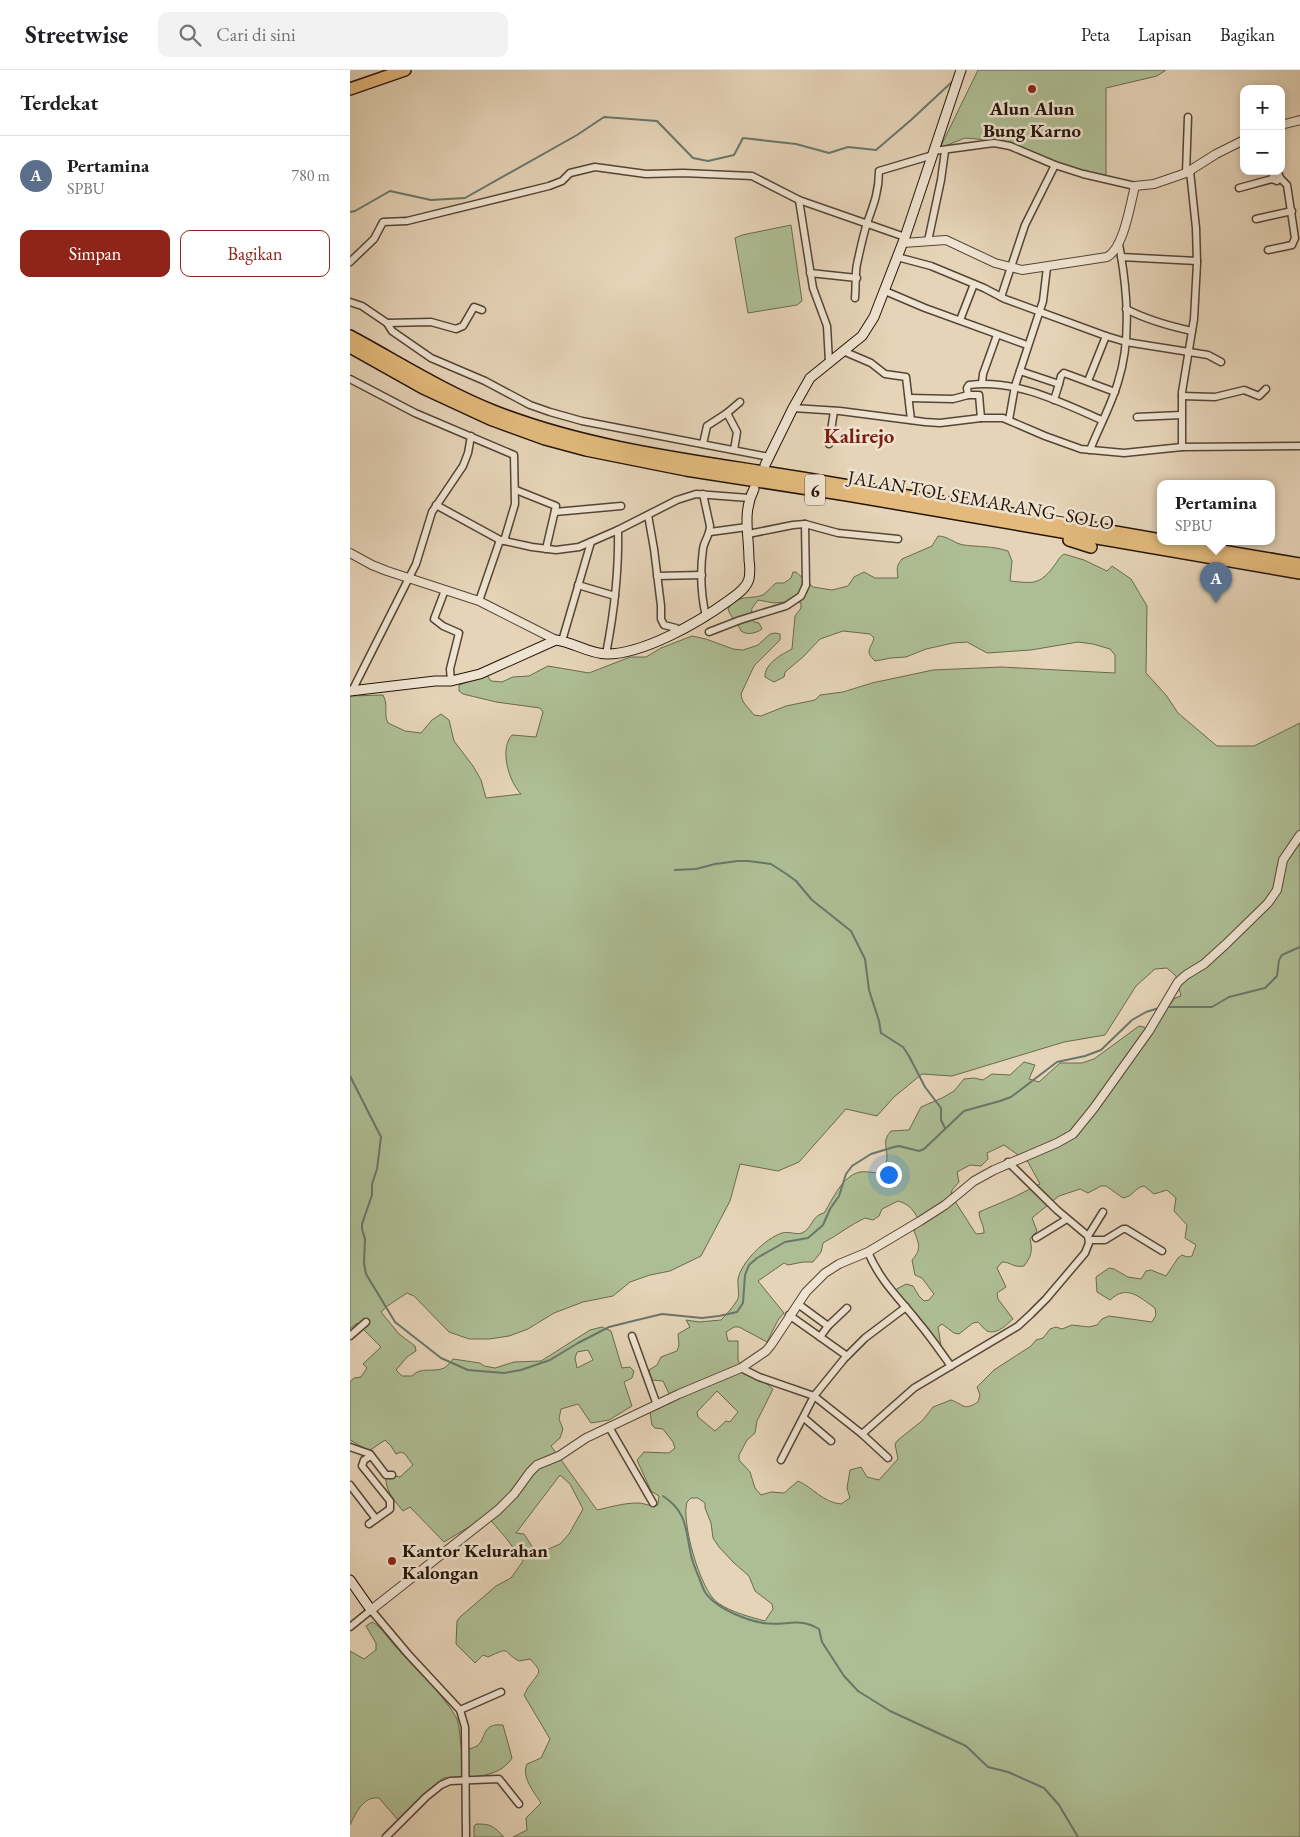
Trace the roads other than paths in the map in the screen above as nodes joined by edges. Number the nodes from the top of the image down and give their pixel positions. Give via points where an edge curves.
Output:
1 (382, 70) edge
2 (405, 70) edge
3 (961, 70) edge
4 (350, 81) edge
5 (350, 91) edge
6 (1188, 117) dead end
7 (1300, 120) edge
8 (1285, 124) edge
9 (1240, 142) edge
10 (945, 151) junction
11 (933, 153) junction
12 (1055, 165) junction
13 (1188, 172) junction
14 (1276, 175) edge
15 (1135, 186) junction
16 (1239, 188) dead end
17 (799, 200) junction
18 (1292, 211) junction
19 (1256, 219) dead end
20 (867, 223) junction
21 (904, 240) junction
22 (928, 241) junction
23 (1119, 244) junction
24 (1268, 250) dead end
25 (898, 257) junction
26 (1122, 257) junction
27 (1198, 261) junction
28 (350, 262) edge
29 (1047, 267) junction
30 (1010, 268) junction
31 (810, 273) junction
32 (857, 278) junction
33 (974, 284) junction
34 (885, 291) junction
35 (1001, 297) junction
36 (855, 298) dead end
37 (350, 302) edge
38 (1126, 309) junction
39 (482, 310) dead end
40 (1040, 311) junction
41 (960, 320) junction
42 (387, 323) junction
43 (1192, 331) junction
44 (997, 335) junction
45 (350, 336) edge
46 (1106, 336) junction
47 (1126, 342) junction
48 (1027, 345) junction
49 (350, 347) edge
50 (843, 351) junction
51 (1189, 352) junction
52 (829, 362) junction
53 (1221, 362) dead end
54 (1020, 371) junction
55 (350, 379) edge
56 (1088, 381) junction
57 (982, 383) junction
58 (1059, 384) junction
59 (1015, 386) junction
60 (1266, 390) dead end
61 (1115, 392) junction
62 (968, 396) junction
63 (1182, 396) junction
64 (909, 398) junction
65 (1054, 400) junction
66 (740, 402) dead end
67 (793, 408) junction
68 (834, 411) junction
69 (727, 413) junction
70 (1181, 415) junction
71 (1137, 417) dead end
72 (981, 418) junction
73 (911, 420) junction
74 (1009, 420) junction
75 (1102, 420) junction
76 (470, 436) junction
77 (703, 444) junction
78 (829, 444) dead end
79 (1300, 446) edge
80 (1182, 447) junction
81 (734, 450) junction
82 (1090, 450) junction
83 (767, 461) joint
84 (754, 489) dead end
85 (516, 490) junction
86 (703, 494) junction
87 (749, 498) junction
88 (436, 504) junction
89 (983, 504) dead end
90 (621, 506) dead end
91 (962, 506) junction
92 (555, 512) junction
93 (648, 515) junction
94 (804, 524) junction
95 (1033, 528) junction
96 (618, 530) junction
97 (748, 530) junction
98 (710, 532) junction
99 (898, 538) dead end
100 (1157, 539) edge
101 (502, 540) junction
102 (591, 542) junction
103 (1187, 545) edge
104 (1091, 547) dead end
105 (546, 549) junction
106 (350, 553) edge
107 (1300, 564) edge
108 (1300, 573) edge
109 (702, 575) junction
110 (657, 576) junction
111 (408, 578) junction
112 (578, 584) junction
113 (445, 590) junction
114 (615, 596) junction
115 (479, 600) junction
116 (706, 617) junction
117 (678, 631) junction
118 (709, 632) dead end
119 (544, 639) junction
120 (559, 640) junction
121 (606, 654) junction
122 (451, 681) junction
123 (351, 691) edge
124 (1300, 835) edge
125 (1008, 1162) junction
126 (1103, 1212) dead end
127 (1067, 1219) junction
128 (1036, 1238) dead end
129 (1089, 1238) junction
130 (1162, 1251) dead end
131 (868, 1252) junction
132 (798, 1304) junction
133 (906, 1307) junction
134 (847, 1308) dead end
135 (789, 1315) junction
136 (366, 1322) dead end
137 (828, 1326) junction
138 (350, 1336) edge
139 (632, 1336) dead end
140 (820, 1337) junction
141 (847, 1356) junction
142 (951, 1366) junction
143 (741, 1368) junction
144 (814, 1396) junction
145 (657, 1405) junction
146 (804, 1418) junction
147 (609, 1427) junction
148 (862, 1434) junction
149 (831, 1441) dead end
150 (350, 1447) edge
151 (371, 1456) junction
152 (888, 1458) dead end
153 (782, 1460) dead end
154 (392, 1475) dead end
155 (350, 1485) edge
156 (653, 1503) dead end
157 (376, 1519) junction
158 (369, 1524) dead end
159 (350, 1580) edge
160 (371, 1610) junction
161 (350, 1627) edge
162 (501, 1692) dead end
163 (460, 1710) junction
164 (466, 1781) junction
165 (519, 1804) dead end
166 (386, 1837) edge
167 (466, 1837) edge

1 - 4 highway
2 - 5 highway
3 - 11 main road
6 - 13 street
7 - 8 street
9 - 13 street
10 - 11 street
10 - 12 street via 994,143 1010,146
10 - 22 street
11 - 20 street via 879,171 876,202
11 - 21 main road
12 - 15 street
12 - 30 street via 1025,225
13 - 15 street via 1154,184
13 - 27 street
14 - 16 street
14 - 18 street via 1287,185
15 - 23 street
17 - 20 street
17 - 28 street via 752,176 646,174 595,167 570,173 562,181 549,186 407,221 383,222 374,239
17 - 31 street
18 - 19 street
18 - 24 street via 1294,242 1290,246
20 - 21 street
20 - 32 street via 856,267
21 - 22 street
21 - 25 main road
22 - 30 street via 950,241
23 - 26 street
23 - 29 street via 1107,257
25 - 33 street via 931,266
25 - 34 main road
26 - 27 street
26 - 38 street
27 - 43 street
29 - 30 street
29 - 40 street
30 - 35 street
31 - 32 street
31 - 52 street via 815,298 827,326
32 - 36 street
33 - 35 street
33 - 41 street
34 - 41 street
34 - 50 main road via 869,327
35 - 40 street
37 - 42 street
38 - 43 street via 1169,326
38 - 47 street
39 - 42 street via 474,307 463,326 456,329 430,322
40 - 46 street
40 - 48 street
41 - 44 street
42 - 77 street via 392,332 431,358 530,405 582,421
43 - 51 street
44 - 48 street
44 - 57 street
45 - 91 highway, JALAN TOL SEMARANG–SOLO / 6 via 435,384 496,412 590,442
46 - 47 street
46 - 56 street
47 - 51 street
47 - 61 street
48 - 54 street
49 - 95 highway, JALAN TOL SEMARANG–SOLO / 6 via 423,388 546,440 677,468
50 - 52 main road
50 - 64 street via 871,363 884,374 906,377
51 - 53 street via 1208,355
51 - 63 street
52 - 67 main road via 810,378
54 - 58 street
54 - 59 street
55 - 76 street via 415,413
56 - 58 street via 1063,373
56 - 61 street
57 - 59 street
57 - 62 street via 968,386
58 - 65 street
59 - 65 street
59 - 74 street
60 - 63 street via 1258,396 1244,390 1216,396
61 - 75 street
62 - 64 street
62 - 72 street via 979,395
63 - 70 street
64 - 73 street
65 - 75 street
66 - 69 street
67 - 68 street
67 - 83 main road
68 - 73 street
68 - 78 street
69 - 77 street via 707,426
69 - 81 street via 737,432
70 - 71 street
70 - 80 street
72 - 73 street via 940,423
72 - 74 street
74 - 82 street via 1045,436
75 - 82 street
76 - 85 street via 514,455
76 - 88 street via 463,466
77 - 81 street
79 - 80 street
80 - 82 street via 1124,453
81 - 83 street
84 - 87 main road
85 - 92 street via 556,506
85 - 101 street via 514,511
86 - 87 street
86 - 93 street via 677,500
86 - 98 street
87 - 97 main road
88 - 101 street
88 - 111 street via 427,523 416,564
89 - 91 highway
90 - 92 street
91 - 100 highway, JALAN TOL SEMARANG–SOLO / 6
92 - 105 street
93 - 96 street
93 - 110 street
94 - 97 street
94 - 99 street via 838,533
94 - 118 street via 806,585 801,596 786,606
95 - 104 highway
95 - 108 highway, JALAN TOL SEMARANG–SOLO / 6
96 - 102 street
96 - 114 street
97 - 98 street
97 - 116 main road via 750,568 747,583
98 - 109 street via 703,547
101 - 105 street
101 - 115 street
102 - 105 street via 572,549
102 - 112 street
103 - 107 highway
106 - 111 street
109 - 110 street
109 - 116 street
110 - 117 street via 661,620 665,626
111 - 113 street
111 - 123 street
112 - 114 street
112 - 120 street
113 - 115 street
113 - 122 street via 434,619 459,633 450,669
114 - 121 street
115 - 119 street
116 - 117 main road
117 - 121 main road via 633,650
119 - 120 main road
119 - 122 main road via 480,674
120 - 121 main road
122 - 123 main road
124 - 125 street via 1283,860 1277,890 1268,904 1172,990 1121,1071 1077,1130 1057,1143
125 - 127 street
125 - 131 street
126 - 129 street
127 - 128 street
127 - 129 street
129 - 130 street via 1105,1240 1126,1229
129 - 142 street via 1085,1253 1031,1314 1018,1326
131 - 132 street via 839,1264 819,1278
131 - 133 street via 880,1276
132 - 135 street
132 - 137 street
133 - 141 street
133 - 142 street
134 - 137 street
135 - 140 street
135 - 143 street via 766,1351
136 - 138 street
137 - 140 street
139 - 145 street
140 - 141 street
141 - 144 street
142 - 148 street via 914,1388
143 - 144 street
143 - 145 street
144 - 146 street
144 - 148 street
145 - 147 street
146 - 149 street
146 - 153 street
147 - 156 street
147 - 160 street via 537,1465 498,1510
148 - 152 street
150 - 151 street
151 - 154 street via 386,1475
151 - 157 street via 364,1460 362,1466 391,1505
155 - 157 street
157 - 158 street
159 - 160 main road
160 - 161 street
160 - 163 street
162 - 163 street
163 - 164 street via 465,1727
164 - 165 street via 498,1779
164 - 166 street via 450,1781 441,1785
164 - 167 street

